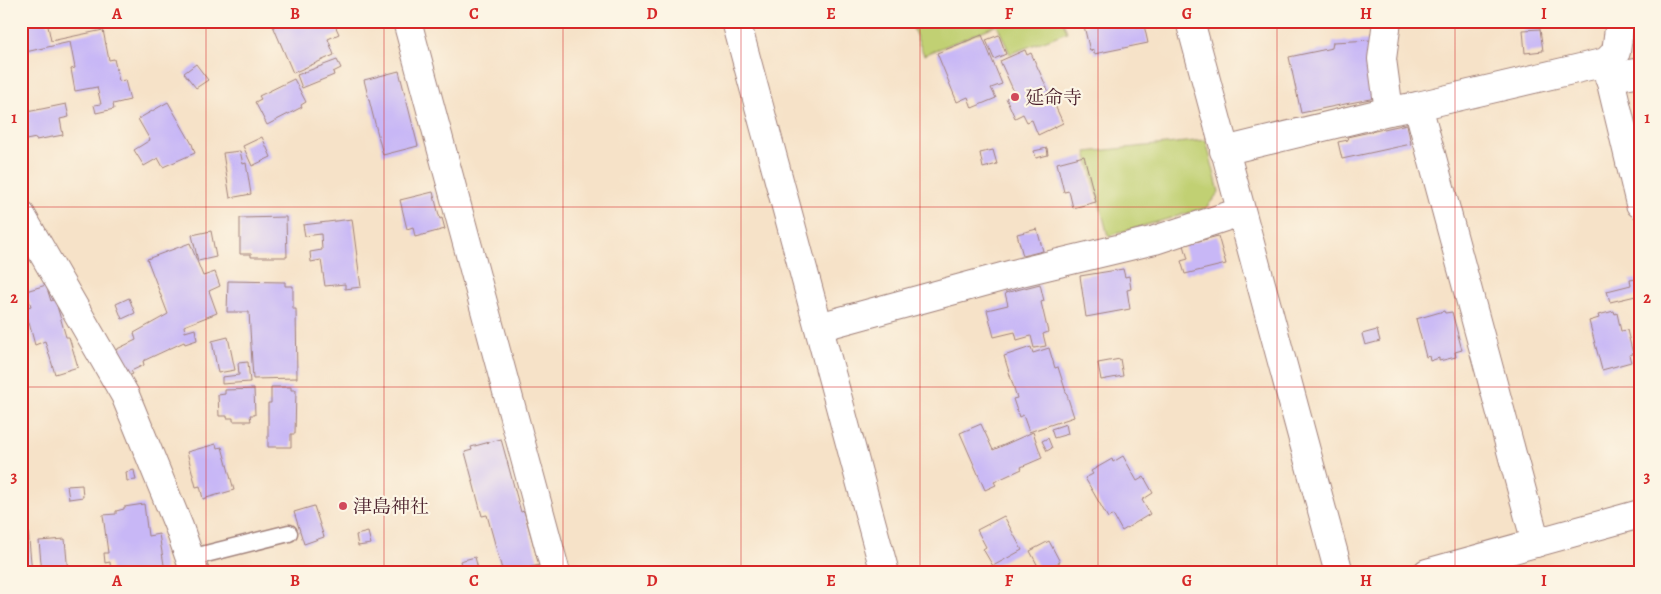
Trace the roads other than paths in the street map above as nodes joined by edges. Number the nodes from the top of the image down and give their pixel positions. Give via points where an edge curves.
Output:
1 (406, 21) edge
2 (736, 21) edge
3 (1190, 21) edge
4 (1387, 21) edge
5 (1620, 21) edge
6 (1608, 70) junction
7 (1640, 72) edge
8 (1418, 106) junction
9 (1389, 111) junction
10 (1224, 151) junction
11 (1640, 204) edge
12 (1240, 212) junction
13 (21, 215) edge
14 (819, 326) junction
15 (1640, 514) edge
16 (289, 534) dead end
17 (1536, 543) junction
18 (193, 565) edge
19 (556, 573) edge
20 (885, 573) edge
21 (1339, 573) edge
22 (1427, 573) edge

1 - 19 street
2 - 14 street
3 - 10 street
4 - 9 street via 1382,59
5 - 6 street via 1616,52
6 - 7 street
6 - 8 street
6 - 11 street
8 - 9 street
8 - 17 street
9 - 10 street
10 - 12 street
12 - 14 street via 1155,240 1012,274
12 - 21 street
13 - 18 street via 125,395
14 - 20 street
15 - 17 street
16 - 18 lane
17 - 22 street

